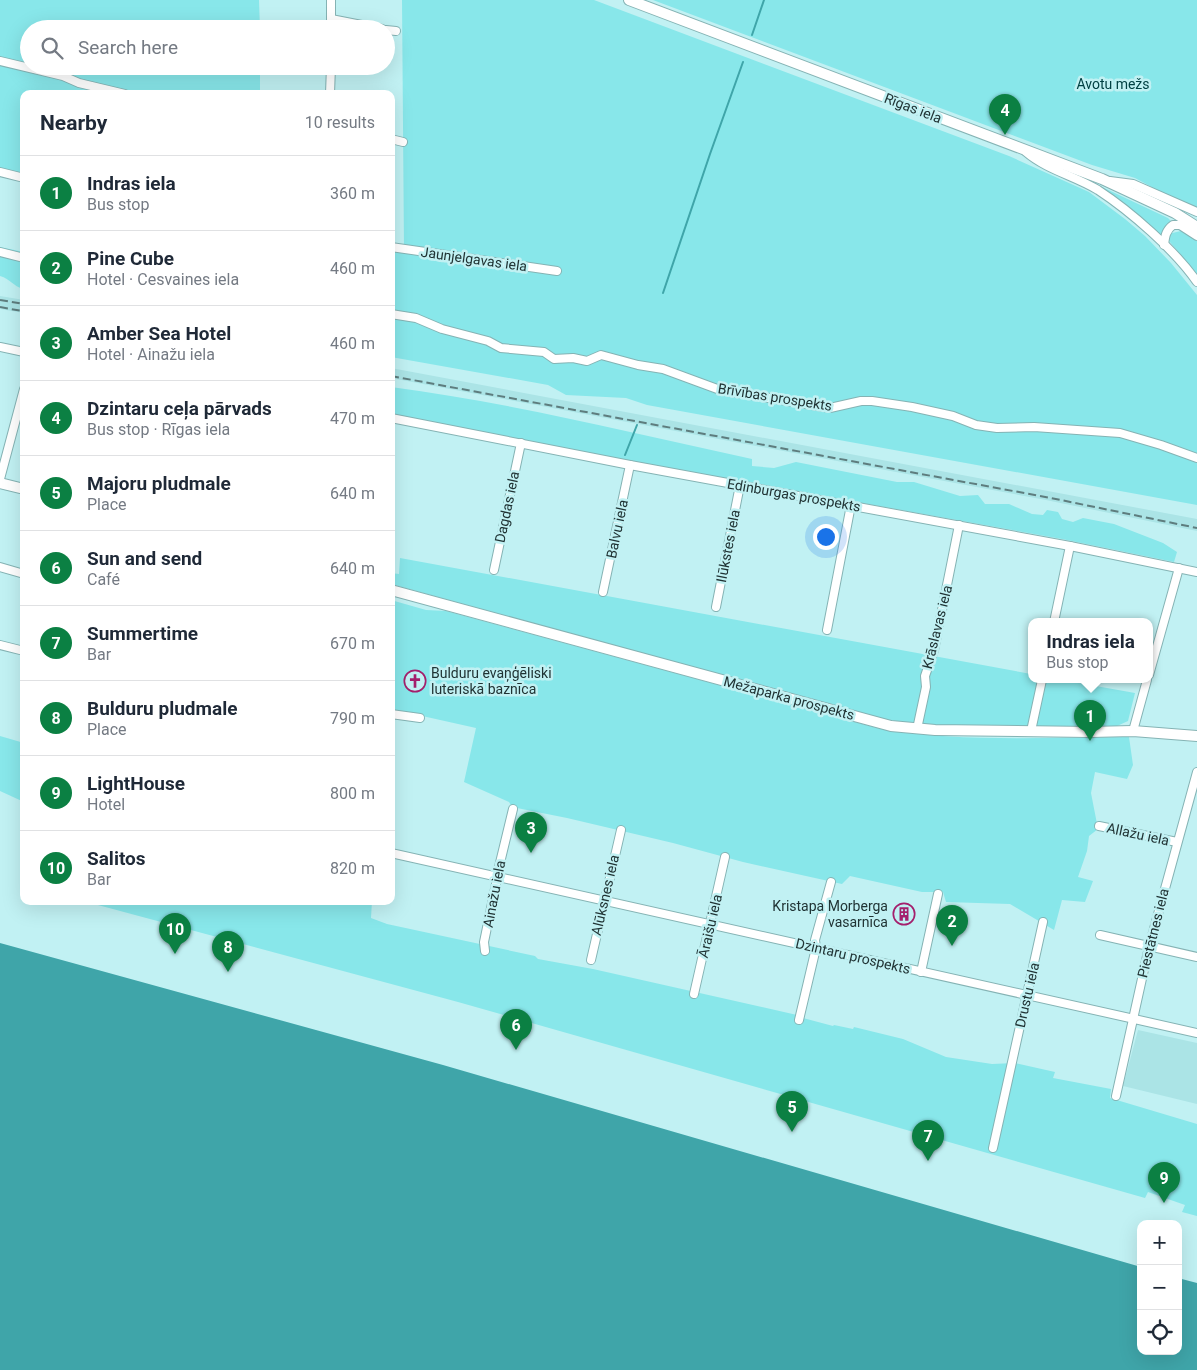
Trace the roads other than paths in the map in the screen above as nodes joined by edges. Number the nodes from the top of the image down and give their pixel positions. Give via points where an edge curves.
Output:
1 (331, 0) edge
2 (629, 0) edge
3 (331, 19) joint
4 (336, 20) edge
5 (0, 62) edge
6 (20, 66) edge
7 (58, 75) edge
8 (331, 75) edge
9 (108, 90) edge
10 (330, 90) edge
11 (395, 141) edge
12 (403, 142) dead end
13 (1025, 151) junction
14 (0, 172) edge
15 (20, 177) edge
16 (1102, 179) junction
17 (1197, 212) edge
18 (1197, 228) edge
19 (1197, 236) edge
20 (1164, 245) junction
21 (395, 248) edge
22 (0, 252) edge
23 (20, 257) edge
24 (557, 271) dead end
25 (1197, 282) edge
26 (395, 315) edge
27 (0, 348) edge
28 (20, 351) edge
29 (20, 404) edge
30 (395, 419) edge
31 (521, 443) junction
32 (1197, 458) edge
33 (630, 465) junction
34 (0, 481) edge
35 (740, 485) junction
36 (20, 488) edge
37 (851, 505) junction
38 (960, 525) junction
39 (1070, 546) junction
40 (0, 567) edge
41 (1179, 568) junction
42 (494, 570) dead end
43 (1197, 572) edge
44 (20, 573) edge
45 (395, 591) edge
46 (603, 592) dead end
47 (716, 606) dead end
48 (1055, 618) edge
49 (827, 630) dead end
50 (0, 644) edge
51 (20, 650) edge
52 (1153, 661) edge
53 (1041, 683) edge
54 (1146, 683) edge
55 (395, 715) edge
56 (420, 718) dead end
57 (917, 729) junction
58 (1031, 731) junction
59 (1133, 731) junction
60 (1197, 736) edge
61 (1197, 772) edge
62 (514, 809) dead end
63 (1099, 826) dead end
64 (620, 830) dead end
65 (1177, 842) junction
66 (395, 855) edge
67 (725, 857) dead end
68 (497, 877) junction
69 (831, 882) dead end
70 (938, 894) dead end
71 (604, 901) junction
72 (1043, 922) dead end
73 (710, 924) junction
74 (1100, 935) dead end
75 (1149, 947) junction
76 (816, 948) junction
77 (485, 951) dead end
78 (1197, 957) edge
79 (591, 960) dead end
80 (921, 972) junction
81 (694, 994) dead end
82 (1027, 995) junction
83 (1132, 1018) junction
84 (799, 1020) dead end
85 (1197, 1033) edge
86 (1116, 1096) dead end
87 (993, 1148) dead end

1 - 3 street
2 - 13 main road, Rīgas iela
3 - 4 street
5 - 6 street
7 - 9 street
8 - 10 street
11 - 12 street
13 - 16 main road, Rīgas iela
13 - 20 street via 1036,160 1098,190
14 - 15 street
16 - 17 street, Rīgas iela via 1133,184
16 - 18 main road via 1175,213
19 - 20 street via 1174,225 1166,234
20 - 25 street
21 - 24 street, Jaunjelgavas iela
22 - 23 street
26 - 32 street, Brīvības prospekts via 416,318 501,348 544,352 554,359 587,361 601,355 663,369 729,392 830,408 872,401 912,407 997,428 1120,432
27 - 28 street
29 - 34 street
30 - 31 street, Edinburgas prospekts
31 - 33 street, Edinburgas prospekts
31 - 42 street, Dagdas iela
33 - 35 street, Edinburgas prospekts
33 - 46 street, Balvu iela
34 - 36 main road
35 - 37 street, Edinburgas prospekts
35 - 47 street, Ilūkstes iela
37 - 38 street, Edinburgas prospekts
37 - 49 street
38 - 39 street, Edinburgas prospekts
38 - 57 street, Krāslavas iela via 934,650 925,676 926,688
39 - 41 street, Edinburgas prospekts
39 - 48 street
40 - 44 street
41 - 43 street, Edinburgas prospekts
41 - 52 street
45 - 57 main road, Mežaparka prospekts via 891,726
50 - 51 street
53 - 58 street
54 - 59 street
55 - 56 street
57 - 58 main road, Mežaparka prospekts
58 - 59 main road, Mežaparka prospekts
59 - 60 main road, Mežaparka prospekts
61 - 65 street, Piestātnes iela
62 - 68 street, Ainažu iela
63 - 65 street, Allažu iela
64 - 71 street, Alūksnes iela
65 - 75 street, Piestātnes iela
66 - 68 street, Dzintaru prospekts
67 - 73 street, Āraišu iela
68 - 71 street, Dzintaru prospekts
68 - 77 street, Ainažu iela
69 - 76 street via 815,940
70 - 80 street
71 - 73 street, Dzintaru prospekts
71 - 79 street, Alūksnes iela
72 - 82 street, Drustu iela
73 - 76 street, Dzintaru prospekts
73 - 81 street, Āraišu iela
74 - 75 street
75 - 78 street
75 - 83 street, Piestātnes iela
76 - 80 street, Dzintaru prospekts
76 - 84 street
80 - 82 street, Dzintaru prospekts
82 - 83 street, Dzintaru prospekts
82 - 87 street, Drustu iela
83 - 85 street, Dzintaru prospekts
83 - 86 street, Piestātnes iela

